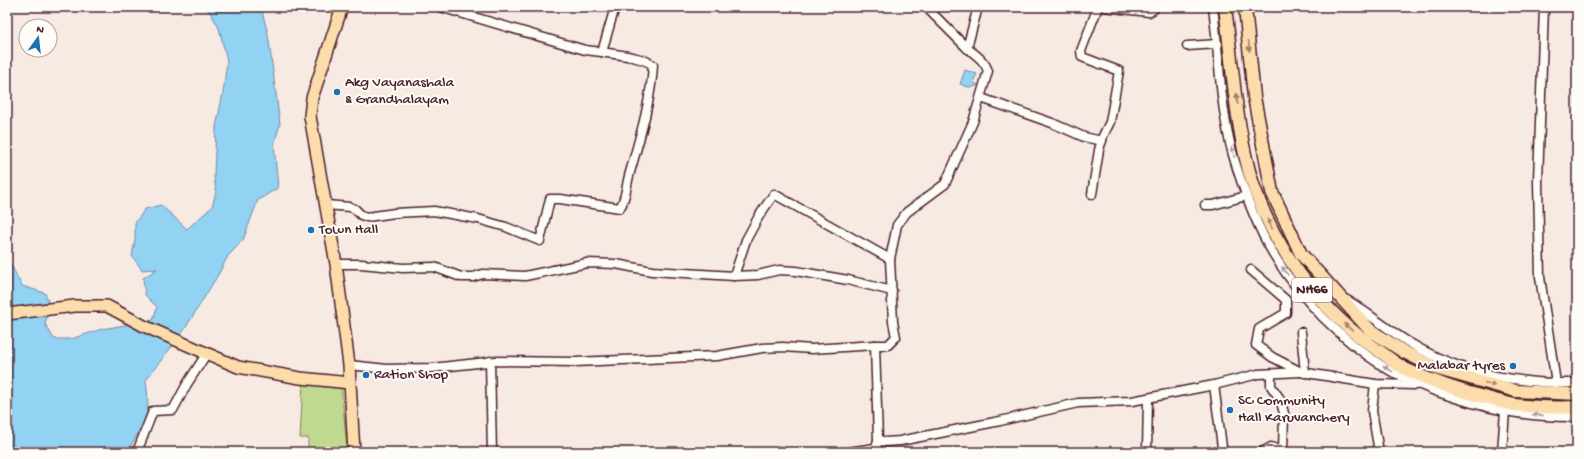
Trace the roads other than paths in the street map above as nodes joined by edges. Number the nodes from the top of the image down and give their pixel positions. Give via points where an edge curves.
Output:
1 (342, 7) edge
2 (440, 7) edge
3 (615, 7) edge
4 (926, 7) edge
5 (978, 7) edge
6 (1098, 7) edge
7 (1104, 7) edge
8 (1155, 7) edge
9 (1213, 7) edge
10 (1224, 7) edge
11 (1245, 7) edge
12 (1544, 7) edge
13 (1218, 44) junction
14 (1187, 46) dead end
15 (967, 48) junction
16 (602, 52) junction
17 (981, 98) junction
18 (1102, 141) junction
19 (1092, 194) dead end
20 (1246, 196) junction
21 (326, 205) junction
22 (1205, 205) dead end
23 (890, 259) junction
24 (336, 264) junction
25 (1250, 270) dead end
26 (734, 276) junction
27 (892, 291) junction
28 (1336, 294) junction
29 (7, 314) edge
30 (1301, 332) dead end
31 (876, 345) junction
32 (206, 354) junction
33 (490, 361) junction
34 (349, 365) junction
35 (1303, 372) junction
36 (1271, 374) junction
37 (350, 383) junction
38 (1556, 383) junction
39 (1577, 383) edge
40 (1375, 384) junction
41 (1214, 385) junction
42 (1421, 386) junction
43 (1577, 394) edge
44 (1148, 398) junction
45 (1577, 408) edge
46 (1505, 411) junction
47 (1577, 417) edge
48 (877, 447) edge
49 (137, 452) edge
50 (354, 452) edge
51 (492, 452) edge
52 (847, 452) edge
53 (1147, 452) edge
54 (1221, 452) edge
55 (1262, 452) edge
56 (1376, 452) edge
57 (1502, 452) edge

1 - 21 main road via 310,108
2 - 16 street via 586,50
3 - 16 street
4 - 15 street
5 - 15 street
6 - 18 street via 1081,51 1082,57 1119,71 1110,122
7 - 8 street via 1149,12
9 - 13 street
45 -> 10 highway, NH66 via 1512,404 1444,385 1406,369 1368,344 1330,310 1302,278 1280,245 1250,173 1242,142
11 -> 28 highway, NH66 via 1254,97 1272,192 1302,254
12 - 38 street via 1538,181 1540,277
13 - 14 street
20 -> 13 street via 1226,122
15 - 17 street via 987,67
16 - 21 street via 628,56 653,65 637,150 620,208 550,199 540,241 478,219 434,211 367,217 350,207
17 - 18 street via 1084,137
17 - 23 street via 945,184 907,212 897,224
18 - 19 street
20 - 22 street
42 -> 20 street via 1385,368 1323,318 1274,255
21 - 24 main road
23 - 26 street via 774,194 746,240
23 - 27 street
24 - 26 street via 402,268 434,266 461,277 483,274 525,276 587,263 616,264 652,271
24 - 34 main road
25 - 35 street via 1286,300 1286,313 1259,329 1256,345 1272,357
26 - 27 street via 758,275 779,270 796,271
27 - 31 street via 896,337 888,345
28 - 38 street via 1367,312 1408,342 1443,360 1474,371 1517,380
28 -> 43 highway, NH66 via 1370,330 1404,352 1438,369 1516,391
29 - 32 main road via 66,307 107,306
30 - 35 street
31 - 33 street via 812,349 762,348 717,356 575,362
31 - 48 street
32 - 37 main road via 238,367 300,378
32 - 49 street via 173,410 153,411 149,416
33 - 34 street via 432,368 387,369
33 - 51 street
34 - 37 main road
35 - 36 street
35 - 40 street
36 - 41 street via 1258,374
36 - 55 street via 1271,386 1280,399 1284,413 1283,451 1271,447
37 - 50 main road
38 - 39 street
40 - 42 street
40 - 56 street via 1372,411 1378,446
41 - 44 street
41 - 54 street
42 - 46 street
44 - 48 street via 1078,403 1000,421 886,442
44 - 53 street
47 -> 46 street
46 - 57 street
48 - 52 street

